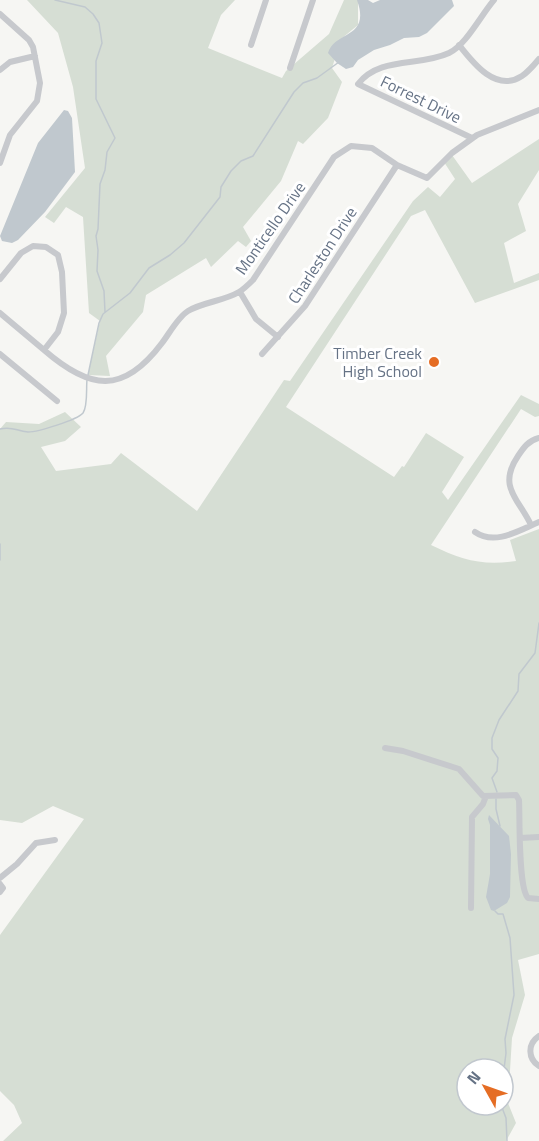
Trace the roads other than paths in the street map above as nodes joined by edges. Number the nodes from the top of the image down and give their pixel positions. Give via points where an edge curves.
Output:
1 (266, 0) edge
2 (313, 0) edge
3 (494, 0) edge
4 (0, 14) edge
5 (251, 45) dead end
6 (459, 45) junction
7 (35, 56) junction
8 (539, 59) edge
9 (290, 68) dead end
10 (0, 70) edge
11 (539, 110) edge
12 (472, 138) junction
13 (1, 158) edge
14 (397, 165) junction
15 (0, 279) edge
16 (240, 292) junction
17 (0, 313) edge
18 (278, 337) junction
19 (44, 350) junction
20 (0, 354) edge
21 (262, 354) dead end
22 (57, 401) dead end
23 (539, 438) edge
24 (539, 522) edge
25 (531, 525) junction
26 (475, 532) dead end
27 (385, 748) dead end
28 (486, 796) junction
29 (539, 837) edge
30 (520, 838) junction
31 (55, 840) dead end
32 (1, 874) edge
33 (0, 884) edge
34 (0, 892) edge
35 (539, 898) edge
36 (471, 908) dead end
37 (539, 1036) edge
38 (539, 1066) edge

1 - 5 street
2 - 9 street
3 - 6 street
4 - 7 street via 29,40
6 - 8 street via 482,72 498,80 518,78
6 - 12 street, Forrest Drive via 425,60 374,69 358,84
7 - 10 street via 10,62
7 - 13 street via 40,93 10,135
11 - 12 street
12 - 14 street, Monticello Drive via 429,177
14 - 16 street, Monticello Drive via 372,148 362,146 351,146 334,157 260,272
14 - 18 street, Charleston Drive via 305,306
15 - 19 street via 33,246 46,247 58,255 64,313 58,332
16 - 18 street via 256,319
16 - 19 street, Monticello Drive via 186,312 149,361 127,377 110,381 82,378
17 - 19 street, Monticello Drive
18 - 21 street, Charleston Drive
20 - 22 street
23 - 25 street via 524,448 512,464 508,478 511,493
24 - 25 street
25 - 26 street via 504,537 485,537
27 - 28 street via 455,767
28 - 30 street via 511,794 519,798
28 - 36 street via 472,817
29 - 30 street
30 - 35 street via 526,897
31 - 32 street via 36,843 17,864
33 - 34 street
37 - 38 street via 530,1052

